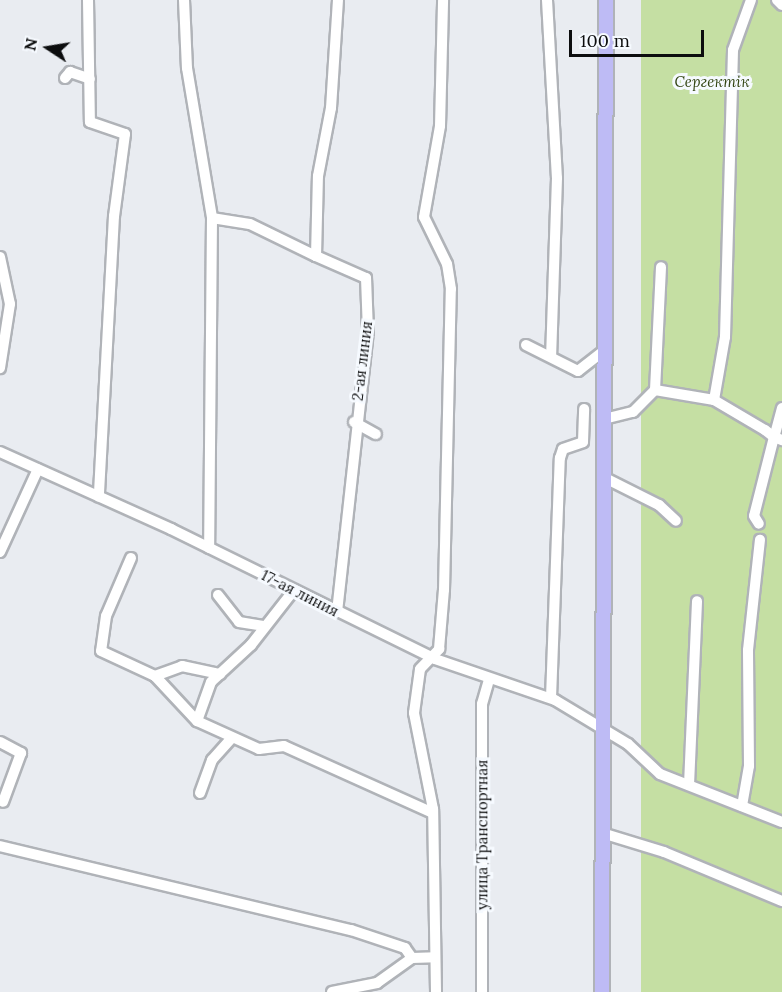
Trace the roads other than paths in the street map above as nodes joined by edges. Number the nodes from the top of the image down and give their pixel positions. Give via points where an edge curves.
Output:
1 (88, 0) edge
2 (184, 0) edge
3 (338, 0) edge
4 (443, 0) edge
5 (547, 0) edge
6 (606, 0) edge
7 (751, 0) edge
8 (777, 0) edge
9 (782, 5) edge
10 (65, 78) dead end
11 (90, 79) junction
12 (212, 218) junction
13 (316, 256) junction
14 (0, 257) edge
15 (661, 267) dead end
16 (526, 345) dead end
17 (604, 351) junction
18 (551, 355) junction
19 (0, 368) edge
20 (655, 390) junction
21 (714, 399) junction
22 (782, 408) edge
23 (584, 409) dead end
24 (604, 418) junction
25 (354, 422) junction
26 (376, 434) dead end
27 (778, 438) edge
28 (0, 452) edge
29 (38, 469) junction
30 (603, 477) junction
31 (99, 497) junction
32 (676, 521) dead end
33 (759, 524) dead end
34 (760, 540) dead end
35 (209, 548) junction
36 (0, 552) edge
37 (131, 558) dead end
38 (294, 590) junction
39 (218, 595) dead end
40 (697, 602) dead end
41 (337, 612) junction
42 (266, 627) junction
43 (435, 659) junction
44 (220, 674) junction
45 (155, 676) junction
46 (489, 679) junction
47 (551, 698) junction
48 (197, 720) junction
49 (602, 728) junction
50 (232, 738) junction
51 (0, 742) edge
52 (689, 785) junction
53 (200, 793) dead end
54 (3, 802) dead end
55 (742, 806) junction
56 (433, 813) junction
57 (782, 822) edge
58 (602, 833) junction
59 (0, 846) edge
60 (782, 901) edge
61 (435, 957) junction
62 (412, 958) junction
63 (332, 992) edge
64 (436, 992) edge
65 (482, 992) edge
66 (602, 992) edge

1 - 11 street
2 - 12 street via 187,68
3 - 13 street via 331,108 318,176
4 - 43 street via 440,126 424,217 447,264 451,289 444,590
5 - 18 street via 556,178
6 - 17 main road
7 - 21 street via 733,50 725,337
8 - 9 street
10 - 11 street via 70,72
11 - 31 street via 91,126 124,134 114,216
12 - 13 street, 2-ая линия via 250,224
12 - 35 street
13 - 25 street, 2-ая линия via 358,271 367,284 367,348
14 - 19 street via 10,304
15 - 20 street
16 - 18 street
17 - 18 street via 578,371 564,368
17 - 24 main road
20 - 21 street
20 - 24 street via 633,412
21 - 27 street
22 - 27 street
23 - 47 street via 583,442 563,449 560,458
24 - 30 main road
25 - 26 street
25 - 41 street, 2-ая линия
27 - 33 street via 754,516
28 - 29 street, 17-ая линия
29 - 31 street, 17-ая линия
29 - 36 street
30 - 32 street via 659,505
30 - 49 main road
31 - 35 street, 17-ая линия
34 - 55 street via 748,650 749,766
35 - 38 street, 17-ая линия
37 - 45 street via 99,642 110,656
38 - 41 street, 17-ая линия
38 - 42 street
39 - 42 street via 238,622
40 - 52 street
41 - 43 street, 17-ая линия
42 - 44 street
43 - 46 street, 17-ая линия
43 - 56 street via 420,669 414,713
44 - 45 street via 190,666
44 - 48 street via 204,694
45 - 48 street
46 - 47 street, 17-ая линия
46 - 65 street, улица Транспортная via 482,704
47 - 49 street, 17-ая линия
48 - 50 street
49 - 52 street, 17-ая линия via 660,774
49 - 58 main road
50 - 53 street via 212,760
50 - 56 street via 259,749 284,746
51 - 54 street via 21,753
52 - 55 street, 17-ая линия
55 - 57 street, 17-ая линия
56 - 61 street
58 - 60 street via 664,852
58 - 66 main road
59 - 62 street via 351,930 405,948
61 - 62 street
61 - 64 street
62 - 63 street via 377,983

